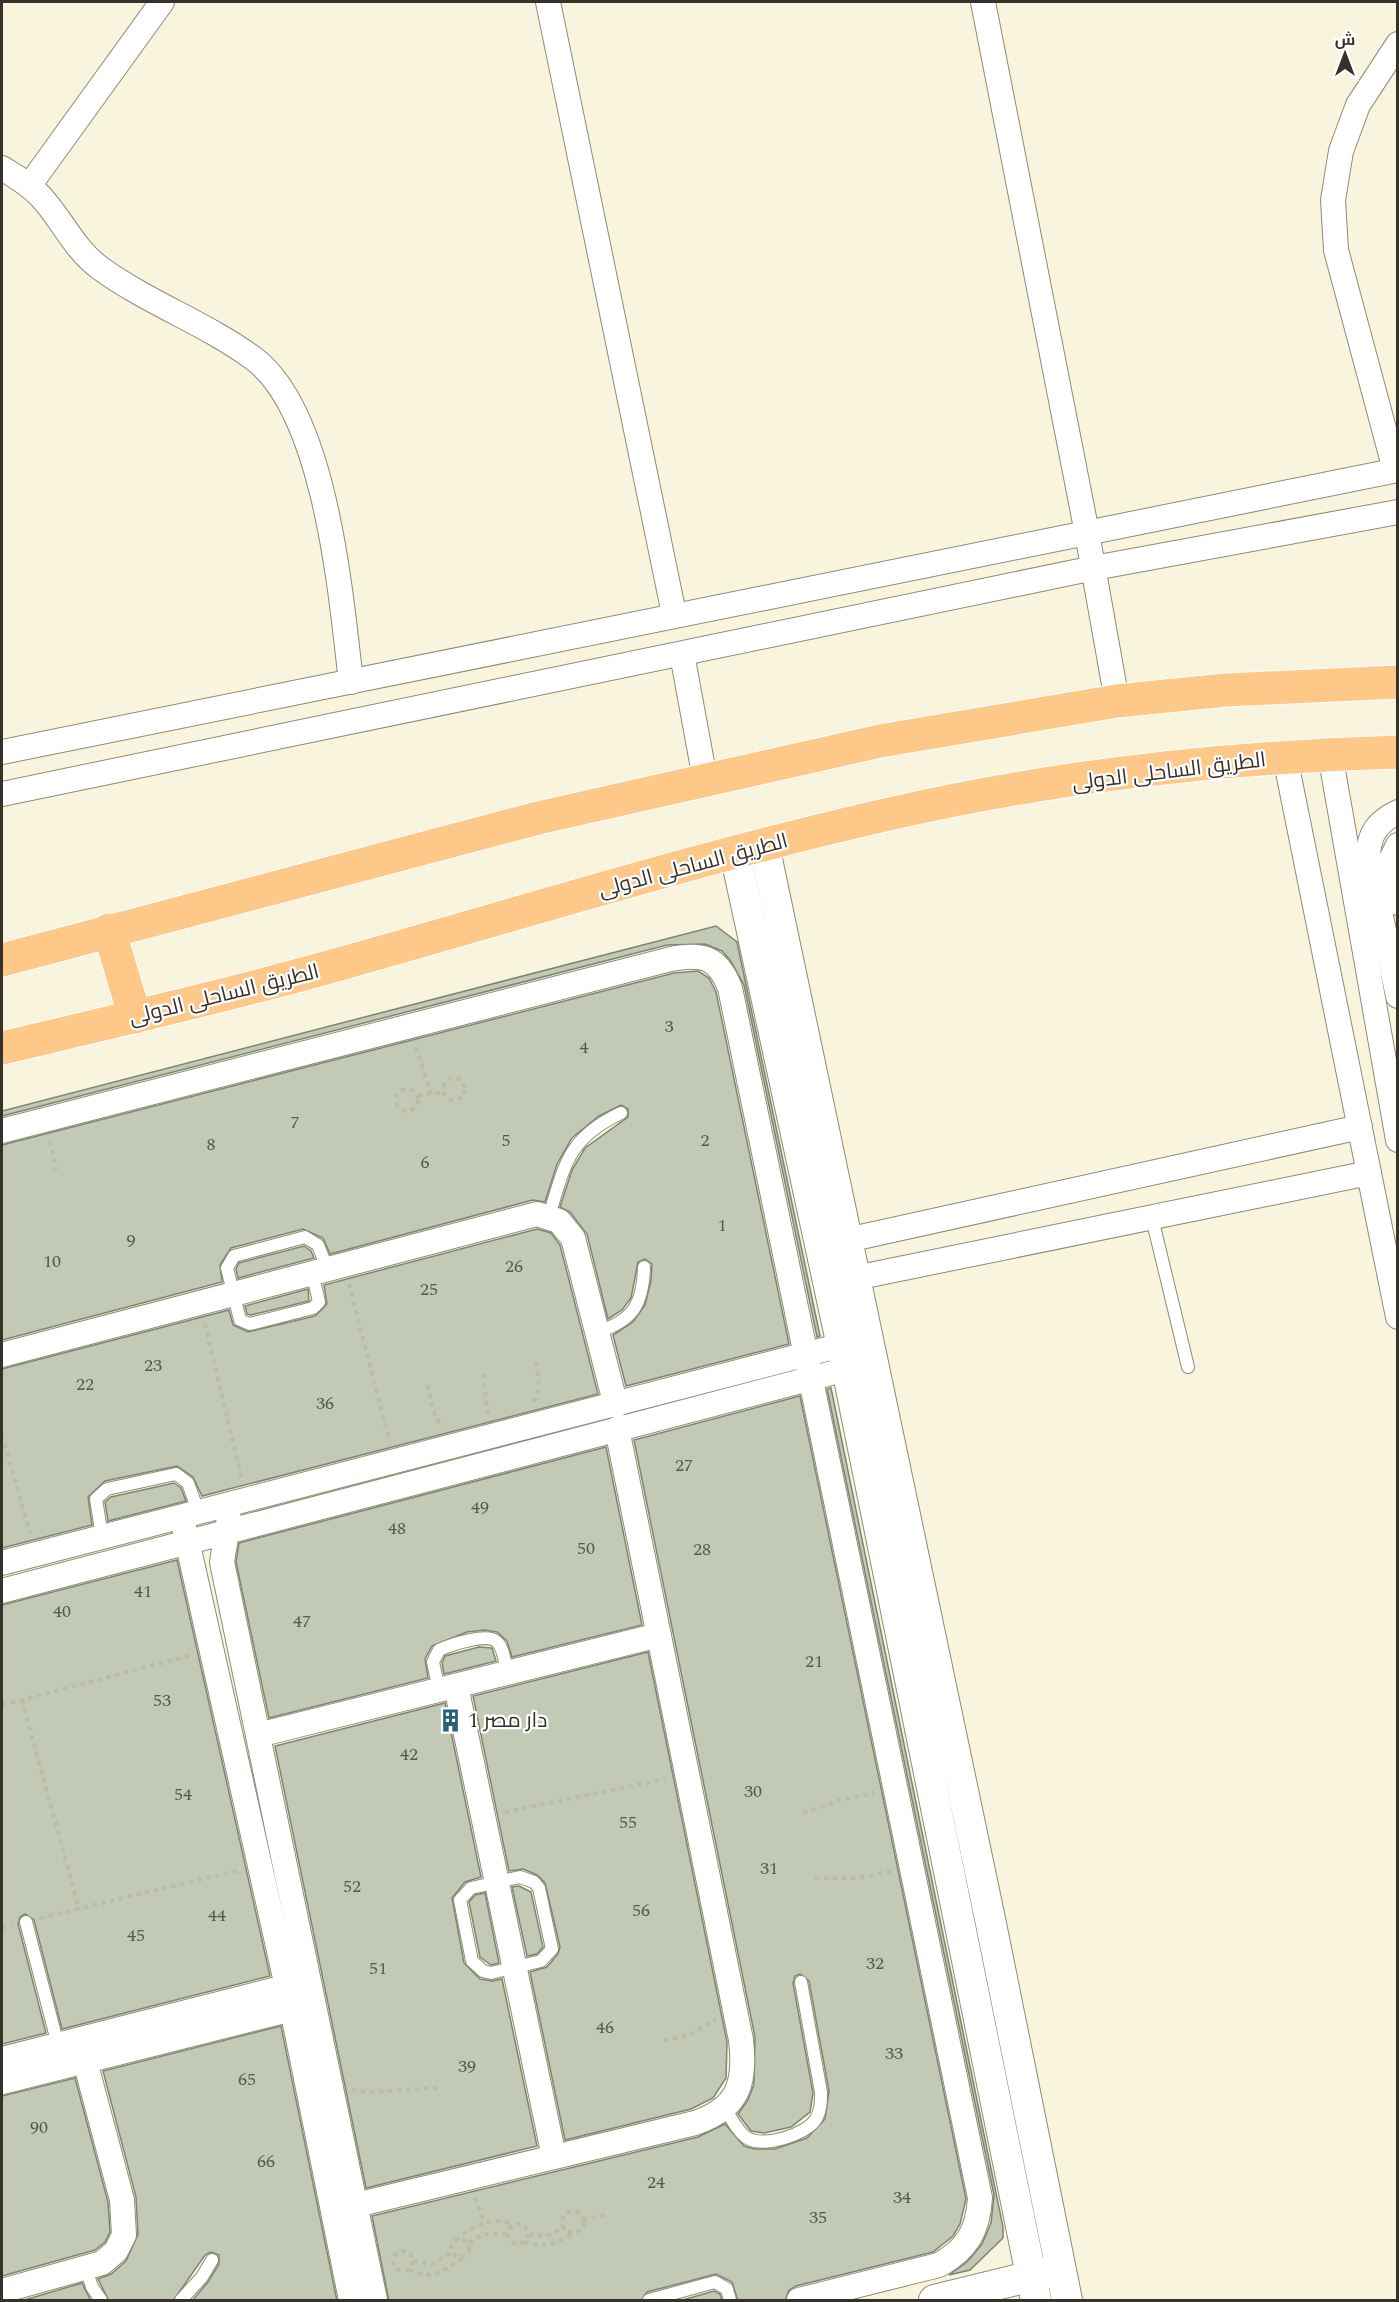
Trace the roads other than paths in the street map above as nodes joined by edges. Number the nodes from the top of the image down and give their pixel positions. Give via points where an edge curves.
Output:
1 (162, 2) edge
2 (548, 2) edge
3 (983, 2) edge
4 (1398, 44) edge
5 (2, 168) edge
6 (29, 186) junction
7 (1396, 470) edge
8 (1398, 512) edge
9 (1087, 533) junction
10 (1094, 568) junction
11 (672, 615) junction
12 (680, 655) junction
13 (351, 682) junction
14 (1398, 682) edge
15 (1117, 701) junction
16 (2, 752) edge
17 (1398, 752) edge
18 (1330, 754) junction
19 (1285, 758) junction
20 (705, 779) junction
21 (2, 794) edge
22 (1398, 812) edge
23 (1374, 830) junction
24 (1398, 844) edge
25 (749, 849) junction
26 (1398, 903) edge
27 (109, 930) junction
28 (2, 960) edge
29 (1398, 996) edge
30 (135, 1017) junction
31 (2, 1048) edge
32 (1389, 1095) junction
33 (1355, 1100) junction
34 (621, 1113) dead end
35 (1360, 1127) junction
36 (2, 1131) edge
37 (1398, 1140) edge
38 (1369, 1173) junction
39 (549, 1216) junction
40 (1152, 1218) junction
41 (847, 1240) junction
42 (644, 1267) dead end
43 (328, 1268) junction
44 (855, 1278) junction
45 (233, 1293) junction
46 (1398, 1317) edge
47 (597, 1332) junction
48 (2, 1355) edge
49 (845, 1357) junction
50 (808, 1367) junction
51 (1188, 1367) dead end
52 (617, 1418) junction
53 (224, 1504) junction
54 (189, 1513) junction
55 (227, 1532) junction
56 (102, 1536) junction
57 (187, 1543) junction
58 (2, 1563) edge
59 (2, 1591) edge
60 (659, 1635) junction
61 (507, 1673) junction
62 (448, 1688) junction
63 (258, 1735) junction
64 (497, 1882) junction
65 (26, 1922) road end
66 (515, 1968) junction
67 (801, 1982) dead end
68 (301, 1995) junction
69 (58, 2045) junction
70 (2, 2059) edge
71 (85, 2061) junction
72 (2, 2082) edge
73 (725, 2108) junction
74 (554, 2157) junction
75 (356, 2205) junction
76 (212, 2260) dead end
77 (1060, 2269) junction
78 (86, 2270) junction
79 (1034, 2288) edge
80 (2, 2291) edge
81 (101, 2301) edge
82 (181, 2301) edge
83 (351, 2301) edge
84 (375, 2301) edge
85 (649, 2301) edge
86 (730, 2301) edge
87 (799, 2301) edge
88 (934, 2301) edge
89 (1067, 2301) edge

1 - 6 street
2 - 11 street
3 - 9 street
4 - 7 street via 1358,105 1341,151 1333,200 1336,250
5 - 6 street
6 - 13 street via 91,261 254,359 290,400 302,425 333,538
7 - 9 street
8 - 10 street
9 - 10 street
9 - 11 street
10 - 12 street
10 - 15 street
11 - 12 street
11 - 12 street
11 - 13 street
12 - 20 street
12 - 21 street
13 - 16 street
14 - 15 highway via 1226,690
15 - 20 highway via 880,741
17 - 18 highway, الطريق الساحلى الدولى
18 - 19 highway, الطريق الساحلى الدولى
18 - 32 street
19 - 25 highway, الطريق الساحلى الدولى via 1106,775 901,812
19 - 33 street
20 - 27 highway via 537,818
22 - 23 street
23 - 24 street
23 - 29 street via 1368,841 1370,872
24 - 26 street via 1390,861
25 - 30 highway, الطريق الساحلى الدولى
25 - 41 street
25 - 49 street
27 - 28 highway
27 - 30 highway
30 - 31 highway, الطريق الساحلى الدولى
32 - 33 street
32 - 37 street
33 - 35 street
34 - 39 lane via 596,1125 576,1143
35 - 38 street
35 - 41 street
36 - 50 street via 671,959 701,956 724,974 730,988
38 - 40 street
38 - 46 street
39 - 43 street via 525,1215
39 - 47 street via 567,1228 573,1238
40 - 44 street
40 - 51 lane
41 - 44 street
42 - 47 lane via 644,1289 635,1310 619,1325
43 - 45 street
43 - 45 lane via 319,1302 313,1308 245,1323 240,1320
43 - 45 lane via 318,1245 305,1237 298,1238 234,1256 227,1268
44 - 77 street
45 - 48 street
47 - 52 street
49 - 50 street
49 - 79 street
50 - 52 street
50 - 87 street via 980,2198 979,2219 971,2239 957,2255 939,2265
52 - 53 street via 525,1428
52 - 55 street
52 - 60 street
53 - 54 street
53 - 55 street
54 - 56 street
54 - 56 lane via 188,1483 176,1474 107,1489 96,1499
54 - 57 street
55 - 57 street
55 - 63 street via 222,1562
56 - 58 street
57 - 59 street
57 - 68 street via 260,1865
60 - 61 street
60 - 73 street via 734,2007 743,2071 734,2097
61 - 62 street
61 - 62 lane via 497,1641 486,1637 439,1650 433,1662
62 - 63 street
62 - 64 street via 484,1816
63 - 68 street
64 - 66 street
64 - 66 lane via 520,1877 534,1882 539,1888 552,1941 548,1956
64 - 66 lane via 471,1888 464,1893 460,1908 472,1961 477,1967 491,1973
65 - 69 lane
66 - 74 street
67 - 73 lane via 821,2092 821,2107 815,2120 804,2130 759,2142 739,2131
68 - 69 street
68 - 71 street
68 - 75 street via 331,2085
68 - 83 street
69 - 70 street
71 - 72 street
71 - 78 street via 124,2218 124,2235 116,2251
73 - 74 street via 695,2123
74 - 75 street
75 - 84 street
76 - 82 lane
77 - 79 street
77 - 89 street
78 - 80 street
78 - 81 lane
79 - 88 street
85 - 86 lane via 715,2282 727,2289

